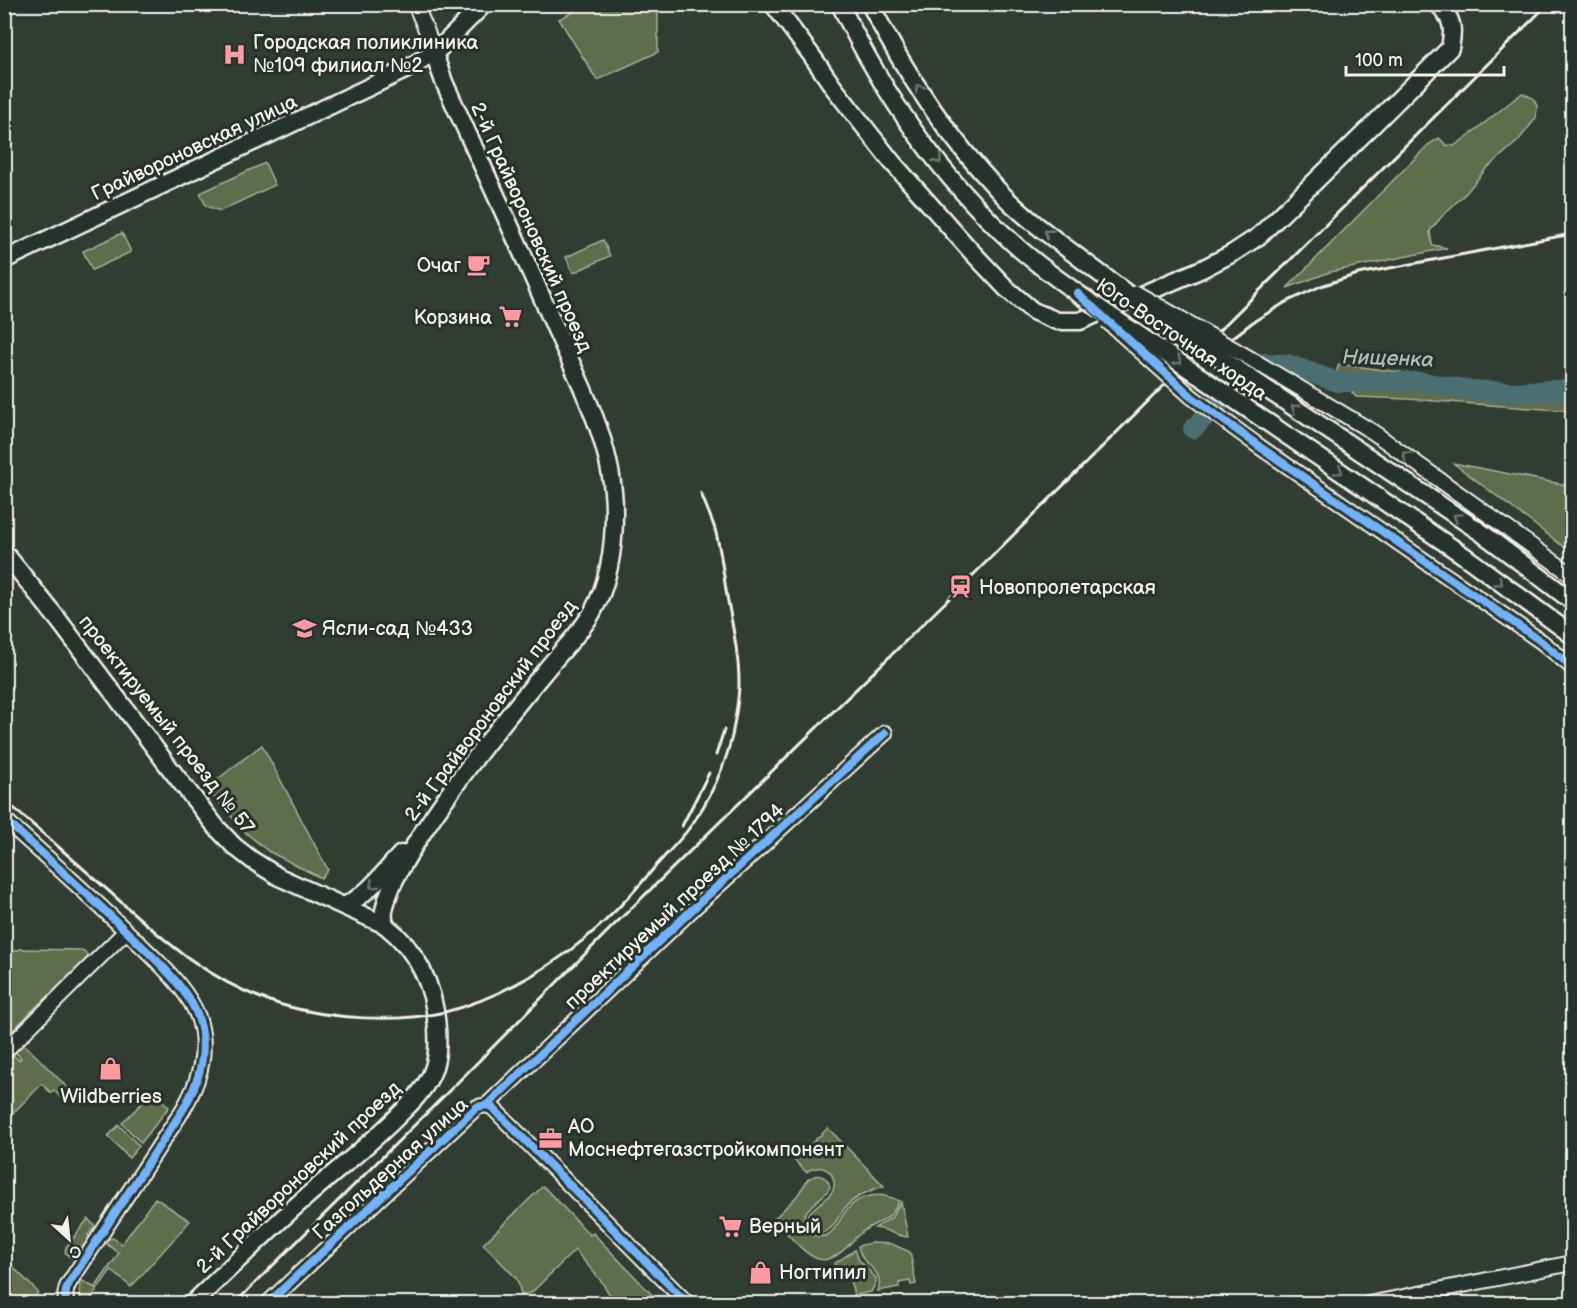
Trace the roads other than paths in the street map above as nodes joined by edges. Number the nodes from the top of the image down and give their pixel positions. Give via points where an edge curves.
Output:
1 (415, 4) edge
2 (484, 4) edge
3 (773, 4) edge
4 (840, 4) edge
5 (870, 4) edge
6 (1438, 4) edge
7 (434, 53) junction
8 (4, 260) edge
9 (1094, 269) junction
10 (1077, 293) junction
11 (4, 552) edge
12 (1572, 575) edge
13 (1572, 601) edge
14 (1572, 635) edge
15 (1572, 667) edge
16 (885, 733) dead end
17 (4, 819) edge
18 (426, 827) junction
19 (344, 906) junction
20 (385, 925) junction
21 (126, 930) junction
22 (4, 1052) edge
23 (487, 1105) junction
24 (1572, 1263) edge
25 (67, 1304) edge
26 (192, 1304) edge
27 (267, 1304) edge
28 (688, 1304) edge
29 (1369, 1304) edge

1 - 7 street
2 - 7 main road, Грайвороновская улица
3 - 6 main road via 892,162 1007,289 1033,311 1057,321 1080,321 1202,269 1258,236 1450,48 1450,18
4 -> 10 main road, Юго-Восточная хорда via 871,64 954,182 1013,243
9 -> 5 main road, Юго-Восточная хорда via 999,191 969,157 908,70
7 - 8 main road, Грайвороновская улица
7 - 18 main road, 2-й Грайвороновский проезд via 601,432 613,486 614,513 607,576 593,611
12 -> 9 street, bridge via 1373,432
13 -> 9 main road, Юго-Восточная хорда, bridge via 1482,533 1153,313
10 -> 14 main road, Юго-Восточная хорда, bridge via 1463,555
10 - 15 street, bridge via 1192,397 1542,642
11 - 19 main road, проектируемый проезд № 57 via 222,833 272,873
16 - 23 street, проектируемый проезд № 1794 via 697,904
17 - 21 street
18 -> 19 main road via 375,884
18 - 20 main road, 2-й Грайвороновский проезд via 396,878 384,912
19 - 20 main road, проектируемый проезд № 57
20 - 26 main road, 2-й Грайвороновский проезд via 408,948 432,991 437,1055 431,1075 418,1096 394,1120
21 - 22 street
21 - 25 street via 188,997 198,1018 204,1053 194,1090 66,1288
23 - 27 street, Газгольдерная улица via 477,1107
23 - 28 street, Газгольдерная улица
24 - 29 street

